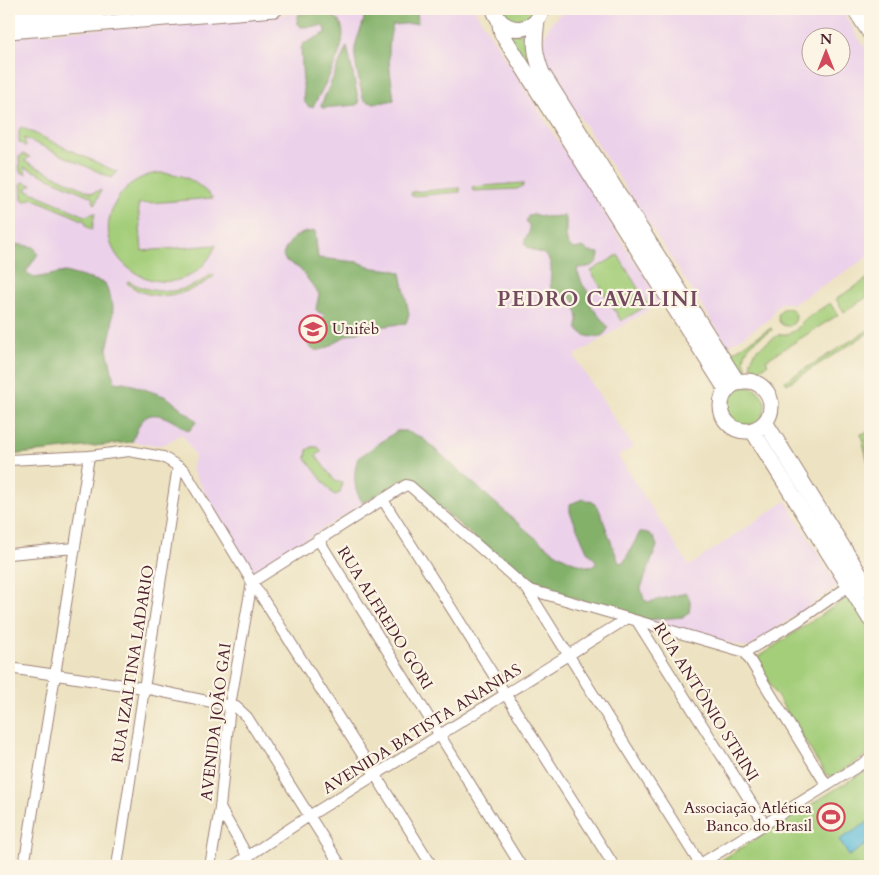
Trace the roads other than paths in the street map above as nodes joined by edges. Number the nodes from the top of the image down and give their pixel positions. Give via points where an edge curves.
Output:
1 (99, 9) edge
2 (275, 9) edge
3 (854, 9) edge
4 (183, 12) edge
5 (543, 13) edge
6 (497, 14) edge
7 (11, 21) edge
8 (870, 34) edge
9 (732, 387) junction
10 (758, 426) junction
11 (89, 456) junction
12 (9, 460) edge
13 (178, 466) junction
14 (383, 500) junction
15 (318, 539) junction
16 (74, 548) junction
17 (9, 554) edge
18 (252, 582) junction
19 (850, 586) junction
20 (528, 589) junction
21 (870, 591) edge
22 (870, 619) edge
23 (632, 620) junction
24 (745, 652) junction
25 (569, 655) junction
26 (9, 668) edge
27 (55, 675) junction
28 (144, 688) junction
29 (506, 694) junction
30 (230, 705) junction
31 (441, 735) junction
32 (870, 759) edge
33 (376, 776) junction
34 (826, 786) junction
35 (220, 808) junction
36 (309, 816) junction
37 (764, 823) junction
38 (248, 857) junction
39 (699, 865) edge
40 (24, 866) edge
41 (117, 866) edge
42 (210, 866) edge
43 (233, 866) edge
44 (253, 866) edge
45 (341, 866) edge
46 (432, 866) edge
47 (521, 866) edge
48 (614, 866) edge

1 - 7 main road
2 - 4 main road
3 - 8 street
4 - 7 main road
5 - 6 main road via 522,29 506,26
5 - 9 main road via 533,43 542,73
6 - 9 main road via 502,34
9 - 10 main road via 722,405 726,419 737,429
9 - 10 main road via 751,382 766,391 771,405 768,417
10 - 19 main road
10 - 21 main road
11 - 12 street
11 - 13 street via 129,451 163,457
11 - 16 street
13 - 18 street via 194,485
13 - 28 street, RUA IZALTINA LADARIO
14 - 15 street
14 - 20 street via 403,486 410,486
14 - 29 street
15 - 18 street
15 - 31 street, RUA ALFREDO GORI
16 - 17 street
16 - 27 street
18 - 30 street, AVENIDA JOÃO GAI
18 - 33 street
19 - 22 main road
19 - 24 street
20 - 23 street
20 - 25 street
23 - 24 street
23 - 25 street, AVENIDA BATISTA ANANIAS
23 - 37 street, RUA ANTÔNIO STRINI
24 - 34 street
25 - 29 street, AVENIDA BATISTA ANANIAS
25 - 39 street
26 - 27 street
27 - 28 street
27 - 40 street
28 - 30 street
28 - 41 street, RUA IZALTINA LADARIO
29 - 31 street, AVENIDA BATISTA ANANIAS
29 - 48 street
30 - 35 street, AVENIDA JOÃO GAI
30 - 36 street via 242,710 247,717
31 - 33 street, AVENIDA BATISTA ANANIAS
31 - 47 street, RUA ALFREDO GORI
32 - 34 street
33 - 36 street, AVENIDA BATISTA ANANIAS
33 - 46 street
34 - 37 street
35 - 38 street
35 - 42 street, AVENIDA JOÃO GAI
36 - 38 street, AVENIDA BATISTA ANANIAS
36 - 45 street
37 - 39 street
38 - 43 street, AVENIDA BATISTA ANANIAS
38 - 44 street

